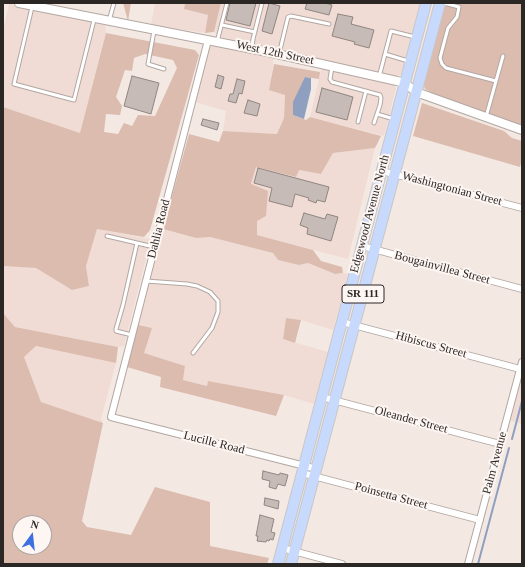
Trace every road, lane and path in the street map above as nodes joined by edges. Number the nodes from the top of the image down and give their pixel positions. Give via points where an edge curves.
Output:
1 (19, 3) edge
2 (114, 3) edge
3 (227, 3) edge
4 (262, 3) edge
5 (426, 3) edge
6 (440, 3) edge
7 (444, 3) edge
8 (32, 6) junction
9 (95, 18) junction
10 (109, 21) junction
11 (329, 24) dead end
12 (222, 25) junction
13 (155, 30) junction
14 (255, 32) junction
15 (417, 38) junction
16 (208, 40) junction
17 (217, 42) junction
18 (252, 48) junction
19 (279, 54) junction
20 (385, 54) junction
21 (503, 56) dead end
22 (411, 62) junction
23 (333, 66) junction
24 (164, 69) dead end
25 (379, 77) junction
26 (496, 81) junction
27 (405, 83) junction
28 (366, 91) junction
29 (416, 92) junction
30 (377, 114) junction
31 (486, 117) junction
32 (395, 120) junction
33 (358, 122) dead end
34 (374, 123) dead end
35 (522, 130) edge
36 (382, 171) junction
37 (394, 174) junction
38 (522, 208) edge
39 (107, 236) dead end
40 (137, 243) junction
41 (362, 246) junction
42 (154, 248) junction
43 (374, 250) junction
44 (146, 281) junction
45 (522, 289) edge
46 (342, 322) junction
47 (354, 325) junction
48 (132, 335) junction
49 (193, 353) dead end
50 (522, 362) edge
51 (520, 369) junction
52 (322, 396) junction
53 (335, 400) junction
54 (111, 417) joint
55 (500, 444) junction
56 (303, 469) junction
57 (316, 473) junction
58 (480, 520) junction
59 (282, 548) junction
60 (295, 551) junction
61 (278, 564) edge
62 (292, 564) edge
63 (342, 564) edge
64 (468, 564) edge

1 - 8 street, West 12th Street
2 - 10 lane
3 - 12 lane
4 - 14 lane
5 - 15 main road, Edgewood Avenue North / SR 111
6 - 29 main road, Edgewood Avenue North / SR 111
7 - 26 lane via 460,7 457,17 448,28 440,58 442,64 446,68
8 - 9 street, West 12th Street
8 - 9 lane via 14,84 74,100
9 - 10 street, West 12th Street
10 - 13 street, West 12th Street
11 - 19 lane via 288,17
12 - 14 lane
12 - 17 lane
13 - 16 street, West 12th Street
13 - 24 lane via 148,64
14 - 18 lane
15 - 20 lane via 391,30
15 - 22 main road, Edgewood Avenue North / SR 111
16 - 17 street, West 12th Street
16 - 42 street, Dahlia Road
17 - 18 street, West 12th Street
18 - 19 street, West 12th Street
19 - 23 street, West 12th Street
20 - 22 lane
20 - 25 lane
21 - 26 lane
22 - 27 main road, Edgewood Avenue North / SR 111
23 - 25 street, West 12th Street
23 - 28 lane via 330,80 332,82
25 - 27 street, West 12th Street
26 - 31 lane
27 - 29 street, West 12th Street
27 - 32 main road, Edgewood Avenue North / SR 111
28 - 30 lane via 380,95
28 - 33 lane
29 - 31 street, West 12th Street
29 - 37 main road, Edgewood Avenue North / SR 111
30 - 32 lane
30 - 34 lane
31 - 35 street, West 12th Street
32 - 36 main road, Edgewood Avenue North / SR 111
36 - 37 street, Washingtonian Street
36 - 41 main road, Edgewood Avenue North / SR 111
37 - 38 street, Washingtonian Street
37 - 43 main road, Edgewood Avenue North / SR 111
39 - 40 lane
40 - 42 lane
40 - 48 lane via 116,329
41 - 43 street, Bougainvillea Street
41 - 46 main road, Edgewood Avenue North / SR 111
42 - 44 street, Dahlia Road
43 - 45 street, Bougainvillea Street
43 - 47 main road, Edgewood Avenue North / SR 111
44 - 48 street, Dahlia Road
44 - 49 lane via 197,286 210,292 218,301 218,312 212,328
46 - 47 street, Hibiscus Street
46 - 52 main road, Edgewood Avenue North / SR 111
47 - 51 street, Hibiscus Street
47 - 53 main road, Edgewood Avenue North / SR 111
48 - 54 street, Dahlia Road
50 - 51 street, Palm Avenue
51 - 55 street, Palm Avenue
52 - 53 street, Oleander Street
52 - 56 main road, Edgewood Avenue North / SR 111
53 - 55 street, Oleander Street
53 - 57 main road, Edgewood Avenue North / SR 111
54 - 56 street, Lucille Road
55 - 58 street, Palm Avenue
56 - 57 street, Lucille Road
56 - 59 main road, Edgewood Avenue North / SR 111
57 - 58 street, Poinsetta Street
57 - 60 main road, Edgewood Avenue North / SR 111
58 - 64 street, Palm Avenue
59 - 60 street
59 - 61 main road, Edgewood Avenue North / SR 111
60 - 62 main road, Edgewood Avenue North / SR 111
60 - 63 street

